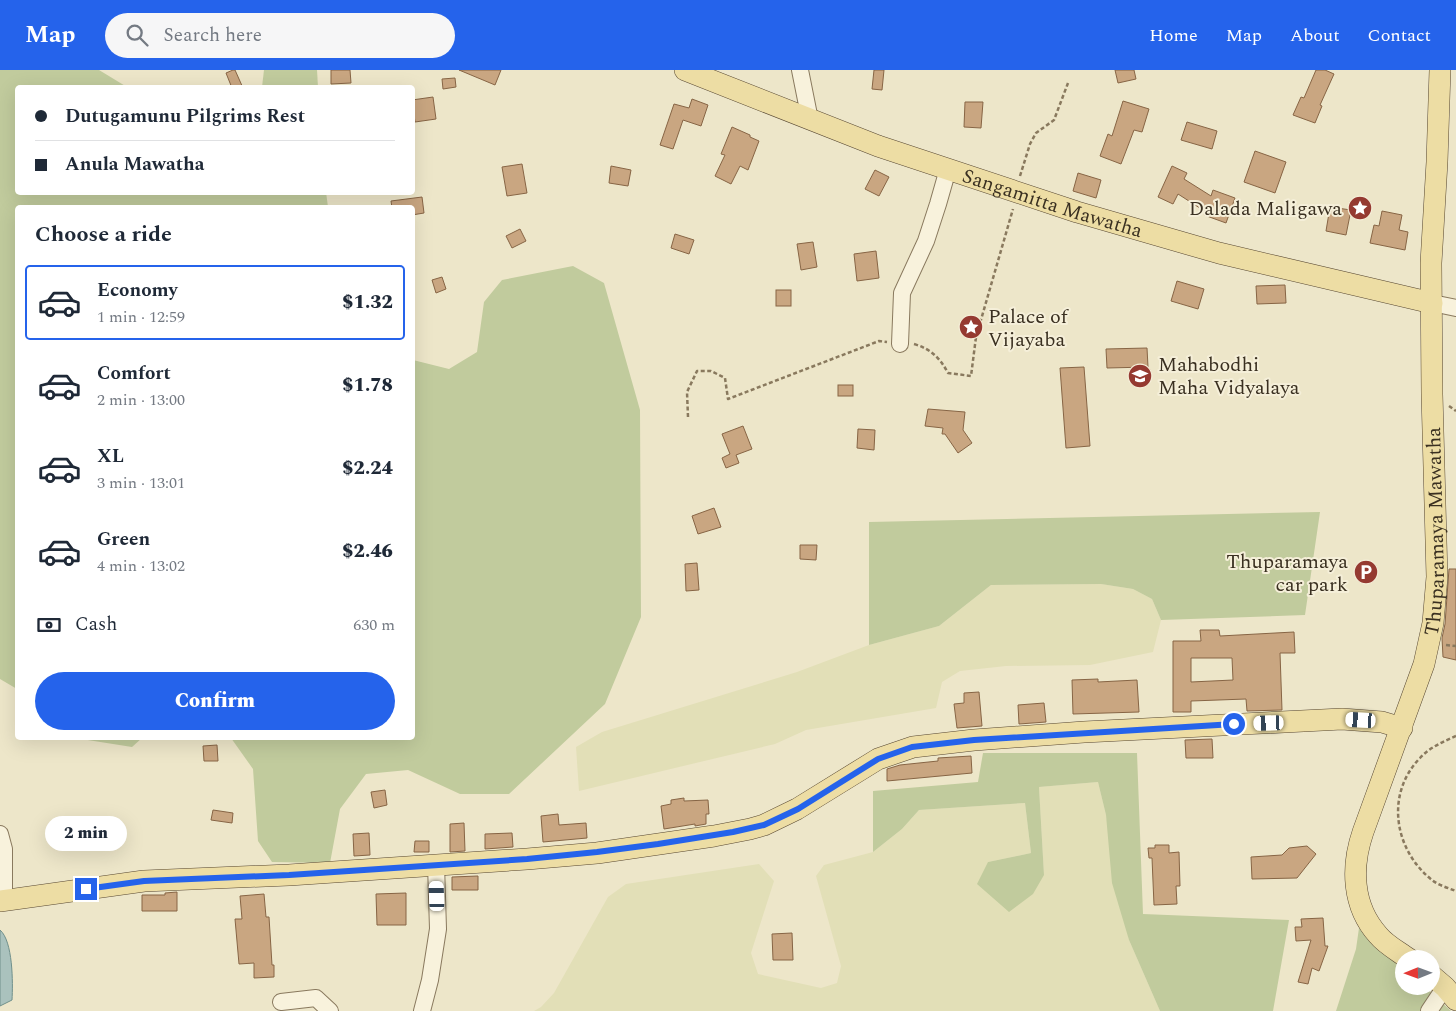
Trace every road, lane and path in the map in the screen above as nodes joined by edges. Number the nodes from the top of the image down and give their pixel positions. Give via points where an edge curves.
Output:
1 (685, 70) edge
2 (800, 70) edge
3 (1440, 70) edge
4 (1068, 83) dead end
5 (810, 120) junction
6 (948, 169) junction
7 (1018, 193) junction
8 (1432, 303) junction
9 (1456, 308) edge
10 (900, 344) junction
11 (688, 417) dead end
12 (1402, 728) junction
13 (1456, 736) edge
14 (0, 834) edge
15 (436, 864) junction
16 (1456, 891) edge
17 (2, 901) edge
18 (1396, 950) edge
19 (1444, 988) edge
20 (281, 1002) dead end
21 (330, 1011) edge
22 (422, 1011) edge
23 (1429, 1011) edge

1 - 5 main road, Sangamitta Mawatha
2 - 5 street
3 - 8 main road, Thuparamaya Mawatha
4 - 7 path via 1054,120 1036,133 1030,144 1020,174
5 - 6 main road, Sangamitta Mawatha
6 - 7 main road, Sangamitta Mawatha
6 - 10 street via 926,241 902,293
7 - 8 main road, Sangamitta Mawatha via 1219,253
7 - 10 path via 976,337 970,376 948,373 942,362 924,347
8 - 9 street
8 - 12 main road, Thuparamaya Mawatha via 1438,549 1436,601 1424,664
10 - 11 path via 879,341 728,399 726,378 711,371 697,371 687,392
12 - 15 main road via 1382,722 1342,719 1084,732 926,745 884,756 786,815 750,829 597,852
12 - 18 main road, Thuparamaya Mawatha via 1356,854 1355,880 1360,906 1372,927
13 - 16 path via 1438,744 1420,758 1407,776 1399,797 1398,820 1402,842 1413,862 1433,881
14 - 17 street via 4,849
15 - 17 main road via 144,881
15 - 22 street via 438,929
19 - 23 street
20 - 21 street via 316,998

